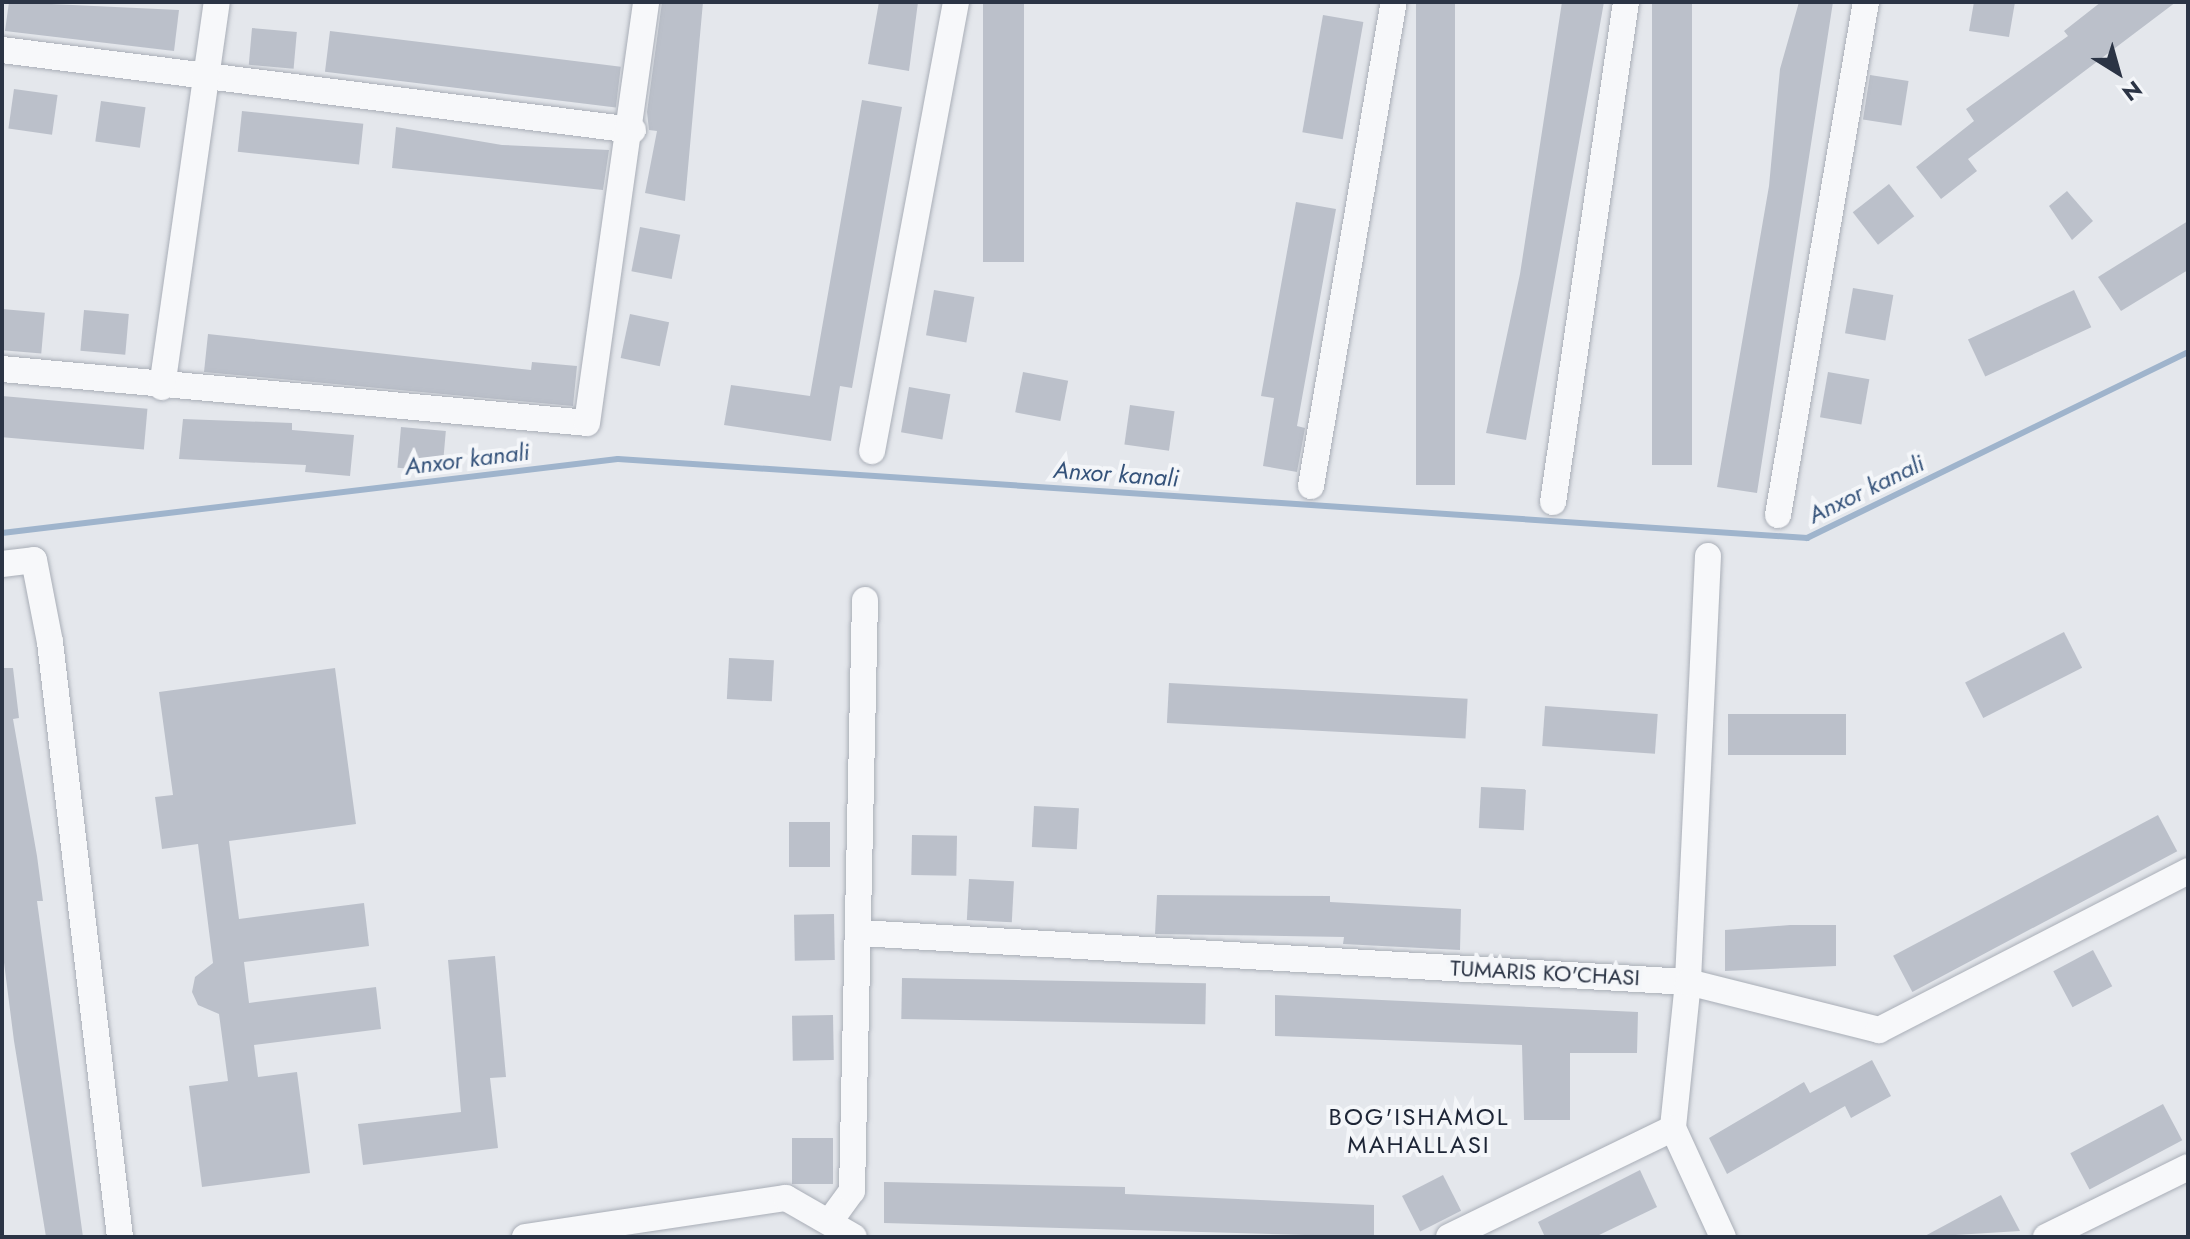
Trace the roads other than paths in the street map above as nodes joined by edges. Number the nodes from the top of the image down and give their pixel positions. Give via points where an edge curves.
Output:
1 (217, 2) edge
2 (646, 2) edge
3 (956, 2) edge
4 (1394, 2) edge
5 (1626, 2) edge
6 (1866, 2) edge
7 (2, 50) edge
8 (203, 74) junction
9 (633, 130) junction
10 (2, 369) edge
11 (162, 387) junction
12 (872, 451) dead end
13 (1311, 486) dead end
14 (1553, 502) dead end
15 (1778, 515) dead end
16 (1708, 556) dead end
17 (2, 564) edge
18 (865, 600) dead end
19 (2188, 871) edge
20 (860, 933) junction
21 (1688, 982) junction
22 (1673, 1128) junction
23 (2188, 1167) edge
24 (830, 1221) junction
25 (120, 1237) edge
26 (525, 1237) edge
27 (854, 1237) edge
28 (1449, 1237) edge
29 (1723, 1237) edge
30 (2046, 1237) edge

1 - 8 street
2 - 9 street
3 - 12 street
4 - 13 street
5 - 14 street
6 - 15 street
7 - 8 street
8 - 9 street
8 - 11 street
9 - 11 street via 587,423
10 - 11 street
16 - 21 street
17 - 25 street via 34,560 50,642
18 - 20 street
19 - 21 street, TUMARIS KO'CHASI via 1879,1030
20 - 21 street, TUMARIS KO'CHASI
20 - 24 street via 852,1191
21 - 22 street
22 - 28 street
22 - 29 street
23 - 30 street
24 - 26 street via 786,1198
24 - 27 street

